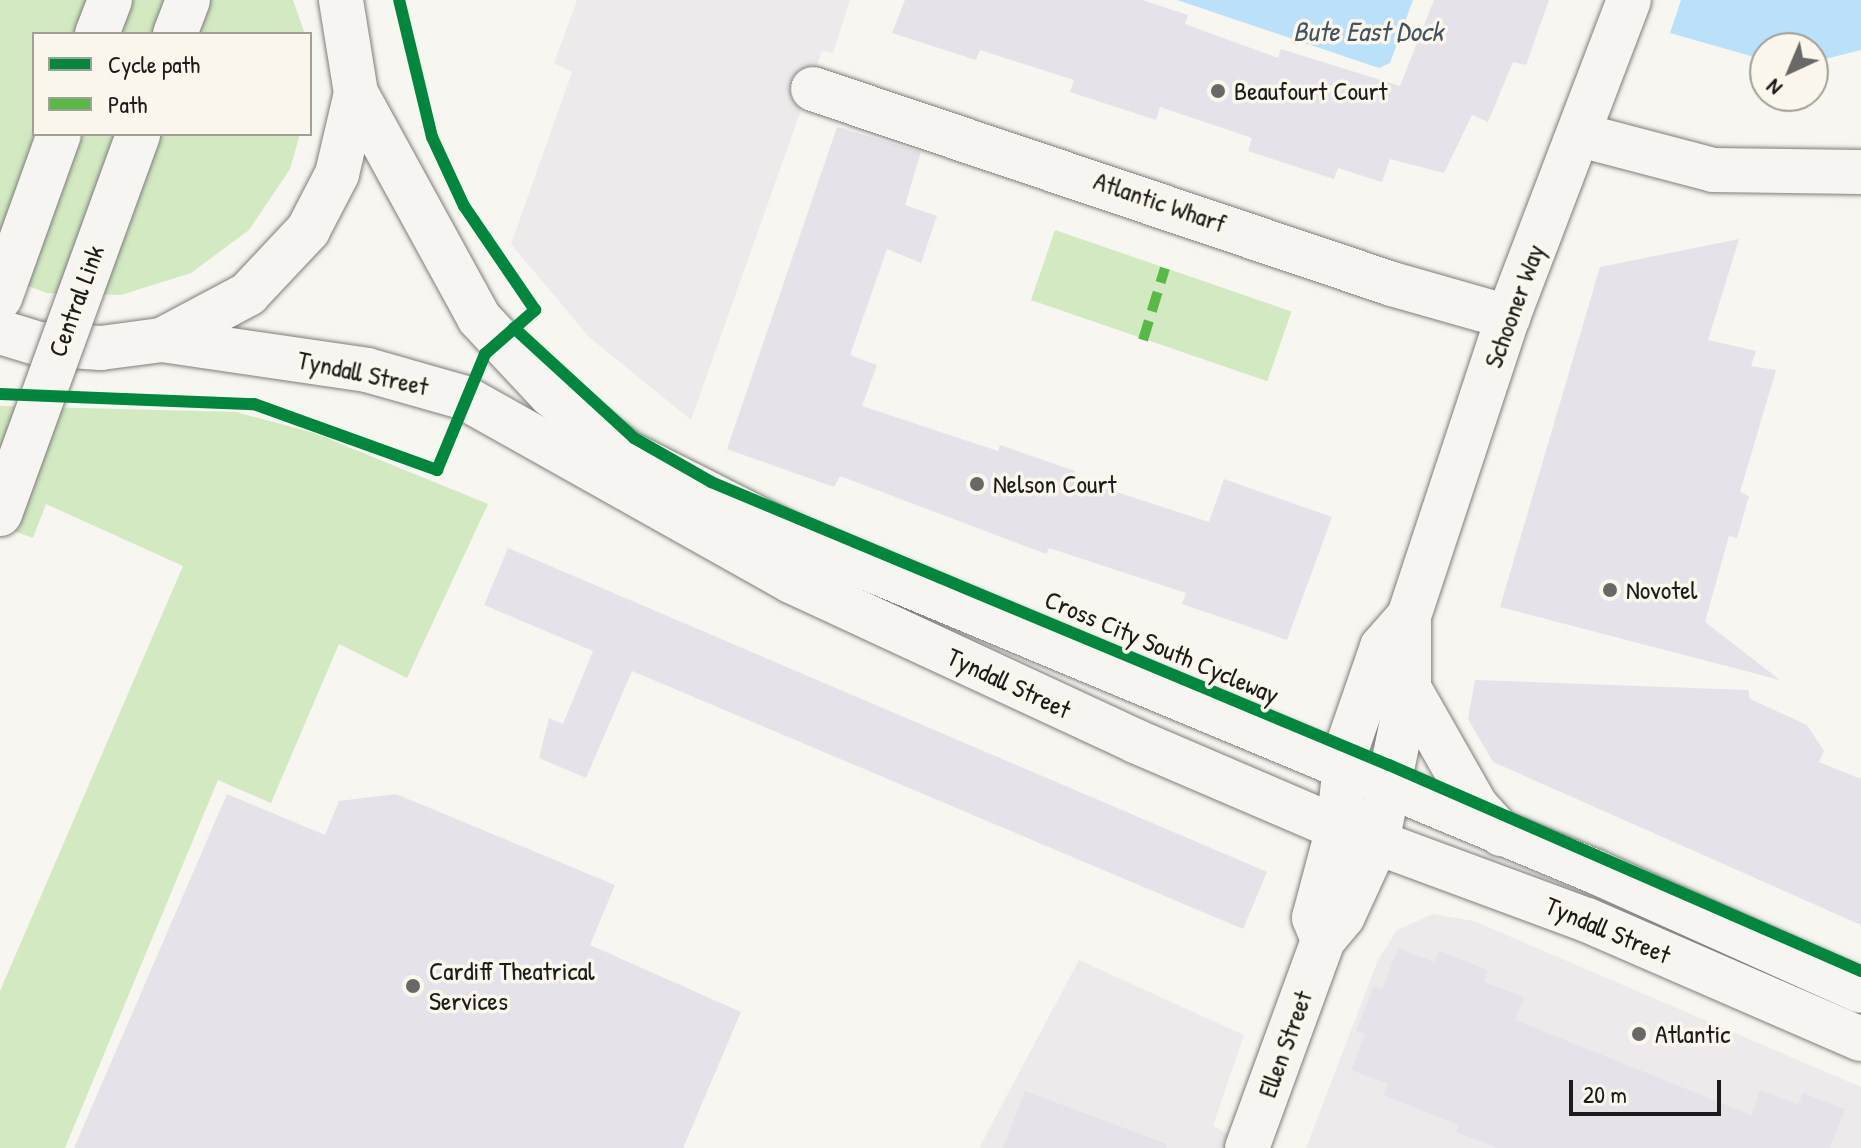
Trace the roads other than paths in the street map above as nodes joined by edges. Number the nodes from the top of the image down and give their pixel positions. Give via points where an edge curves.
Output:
1 (110, 0) edge
2 (188, 0) edge
3 (341, 0) edge
4 (1627, 5) edge
5 (98, 32) edge
6 (176, 32) edge
7 (813, 89) dead end
8 (356, 93) junction
9 (1580, 135) junction
10 (58, 136) edge
11 (137, 136) edge
12 (1861, 172) edge
13 (0, 298) edge
14 (1508, 317) junction
15 (0, 332) edge
16 (162, 340) junction
17 (0, 514) edge
18 (1409, 616) junction
19 (1409, 688) junction
20 (1342, 769) junction
21 (1384, 788) junction
22 (1358, 835) junction
23 (1502, 836) junction
24 (1861, 991) edge
25 (1861, 1039) edge
26 (1247, 1148) edge

1 - 5 street
2 - 6 street
3 - 8 street
4 - 9 street, Schooner Way
7 - 14 street, Atlantic Wharf via 1392,284
8 - 16 street via 337,174 308,230 248,294
8 - 20 street, Tyndall Street via 479,318 551,395 628,453 802,541
9 - 12 street via 1713,170
9 - 14 street, Schooner Way
10 - 13 street
11 - 17 street, Central Link, bridge
14 - 18 street, Schooner Way
15 - 16 street via 39,344 101,348
16 - 22 street, Tyndall Street via 367,370 465,398 791,581
18 - 19 street, Schooner Way
18 - 20 street, Schooner Way via 1382,647
19 - 21 street, Schooner Way
19 - 23 street via 1476,806
20 - 21 street, Tyndall Street
20 - 22 street, Schooner Way
21 - 22 street, Schooner Way
21 - 23 street, Tyndall Street
22 - 25 street, Tyndall Street via 1517,891
22 - 26 street, Ellen Street via 1343,916 1323,940
23 - 24 street, Tyndall Street

